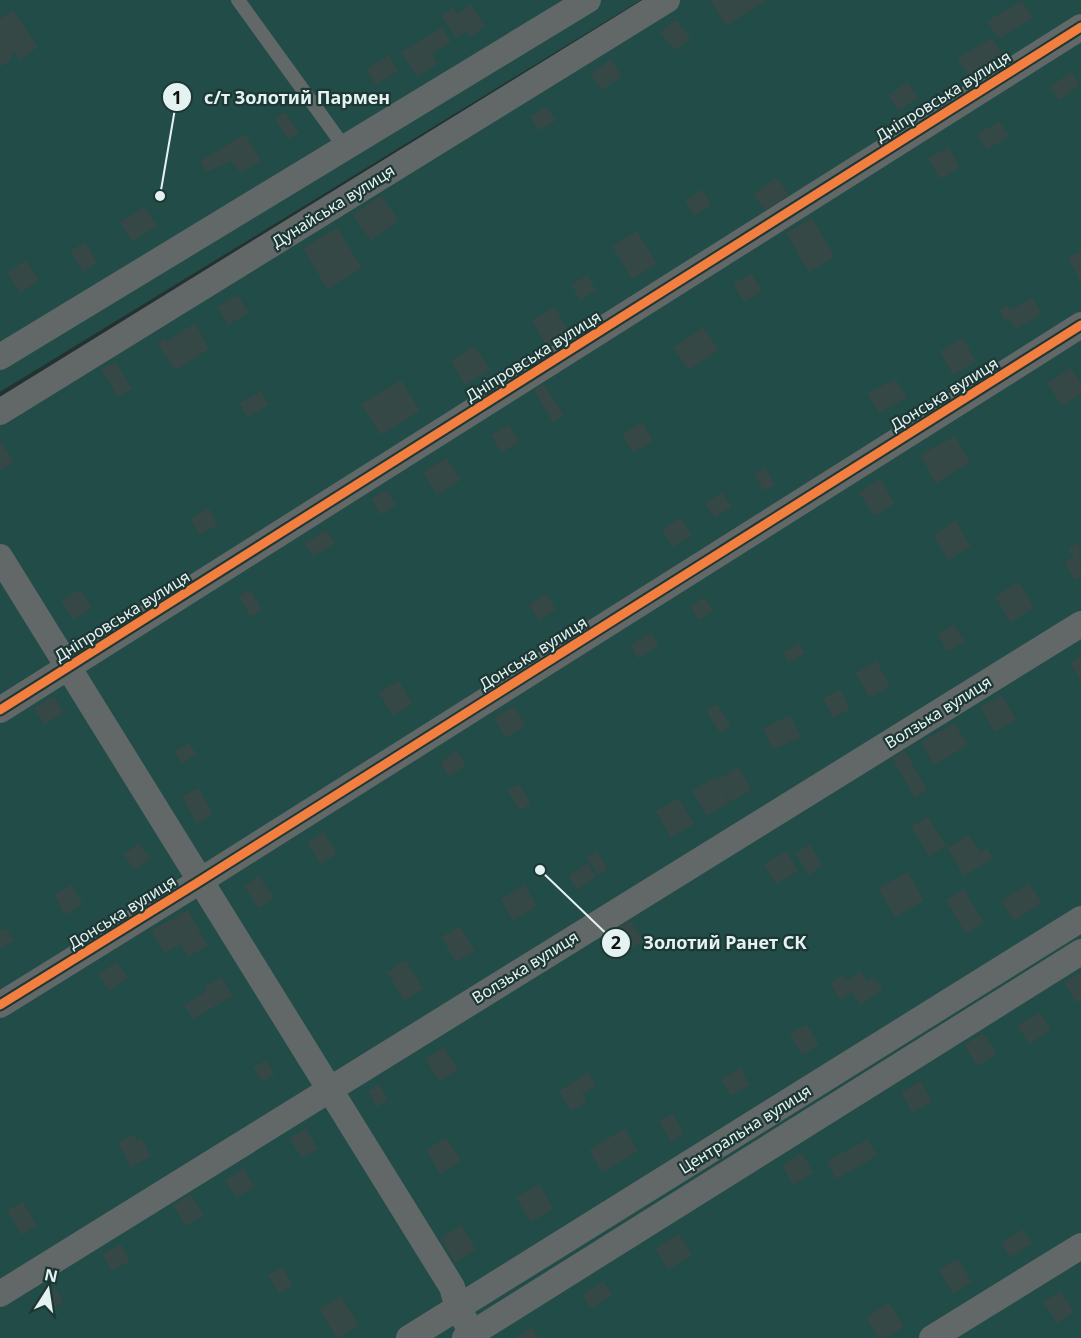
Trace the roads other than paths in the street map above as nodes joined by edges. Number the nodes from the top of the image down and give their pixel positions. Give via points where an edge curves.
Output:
1 (238, 0) edge
2 (588, 0) edge
3 (667, 0) edge
4 (1081, 27) edge
5 (345, 148) junction
6 (1081, 325) edge
7 (0, 357) edge
8 (0, 412) edge
9 (0, 557) edge
10 (1081, 624) edge
11 (68, 667) junction
12 (0, 710) edge
13 (200, 881) junction
14 (1081, 919) edge
15 (1081, 952) edge
16 (0, 1005) edge
17 (328, 1089) junction
18 (1081, 1246) edge
19 (0, 1294) edge
20 (458, 1308) junction
21 (471, 1336) edge
22 (409, 1338) edge
23 (932, 1338) edge

1 - 5 lane
2 - 5 street
3 - 8 street, Дунайська вулиця
4 - 11 street, Дніпровська вулиця
5 - 7 street
6 - 13 street, Донська вулиця
9 - 11 street
10 - 17 street, Волзька вулиця
11 - 12 street, Дніпровська вулиця
11 - 13 street
13 - 16 street, Донська вулиця
13 - 17 street
14 - 20 street, Центральна вулиця
15 - 21 street, Центральна вулиця
17 - 19 street, Волзька вулиця
17 - 20 street via 452,1287
18 - 23 street
20 - 21 street
20 - 22 street, Центральна вулиця

